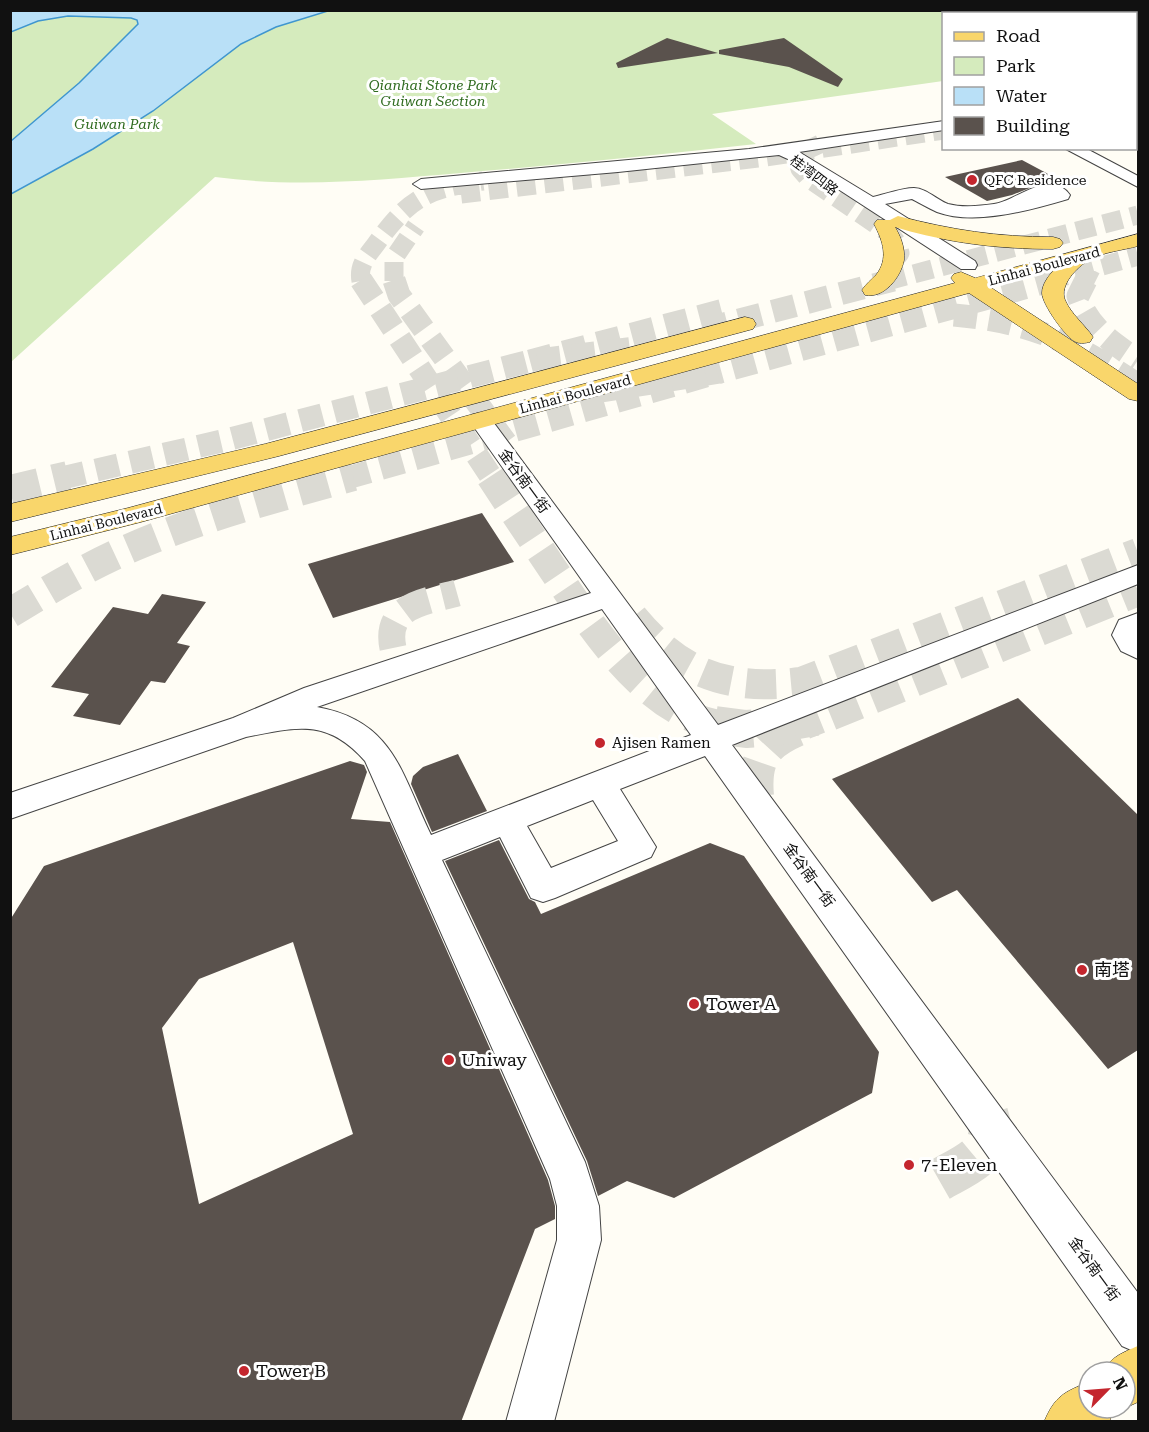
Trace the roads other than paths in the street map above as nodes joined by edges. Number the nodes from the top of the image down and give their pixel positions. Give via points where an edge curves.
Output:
1 (942, 125) edge
2 (782, 150) junction
3 (1076, 150) edge
4 (1138, 182) edge
5 (421, 184) dead end
6 (869, 203) junction
7 (1009, 206) dead end
8 (1138, 220) edge
9 (891, 223) junction
10 (1138, 240) edge
11 (1053, 243) junction
12 (1083, 255) junction
13 (971, 275) junction
14 (850, 296) dead end
15 (875, 300) junction
16 (770, 317) dead end
17 (1082, 337) junction
18 (1058, 341) junction
19 (1138, 373) edge
20 (1138, 394) edge
21 (480, 420) junction
22 (23, 510) edge
23 (10, 534) edge
24 (10, 546) edge
25 (1135, 580) edge
26 (608, 597) junction
27 (1138, 623) edge
28 (1138, 649) edge
29 (244, 726) junction
30 (712, 740) junction
31 (600, 784) junction
32 (15, 808) edge
33 (507, 820) junction
34 (423, 853) junction
35 (1138, 1330) edge
36 (530, 1422) edge

1 - 2 street
2 - 5 street
2 - 6 street, 桂湾四路
2 - 9 street, 桂湾四路 via 796,165
3 - 4 street
6 - 7 street via 914,193 957,211
6 - 9 street, 桂湾四路
8 - 11 main road, Linhai Boulevard
9 - 11 main road via 968,240
9 - 13 street, 桂湾四路
9 - 15 main road via 894,260
10 - 12 main road, Linhai Boulevard
11 - 13 main road, Linhai Boulevard
12 - 13 main road, Linhai Boulevard
12 - 17 main road via 1054,281 1050,292 1053,302
13 - 15 main road, Linhai Boulevard
13 - 17 main road, 桂湾四路
13 - 18 main road, 桂湾四路
14 - 15 main road, Linhai Boulevard
15 - 18 main road via 1008,318
15 - 21 main road, Linhai Boulevard
16 - 22 main road, Linhai Boulevard via 270,451
17 - 19 main road, 桂湾四路
18 - 20 main road, 桂湾四路
21 - 24 main road, Linhai Boulevard
21 - 26 street, 金谷南一街
22 - 23 main road
25 - 30 street
26 - 29 street via 398,657
26 - 30 street, 金谷南一街
27 - 28 street via 1129,627 1126,635
29 - 32 street
29 - 34 street via 283,718 348,725 377,754
30 - 31 street
30 - 35 street, 金谷南一街
31 - 33 street
31 - 33 street via 639,847 543,887
33 - 34 street
34 - 36 street via 570,1177 578,1206 579,1240

